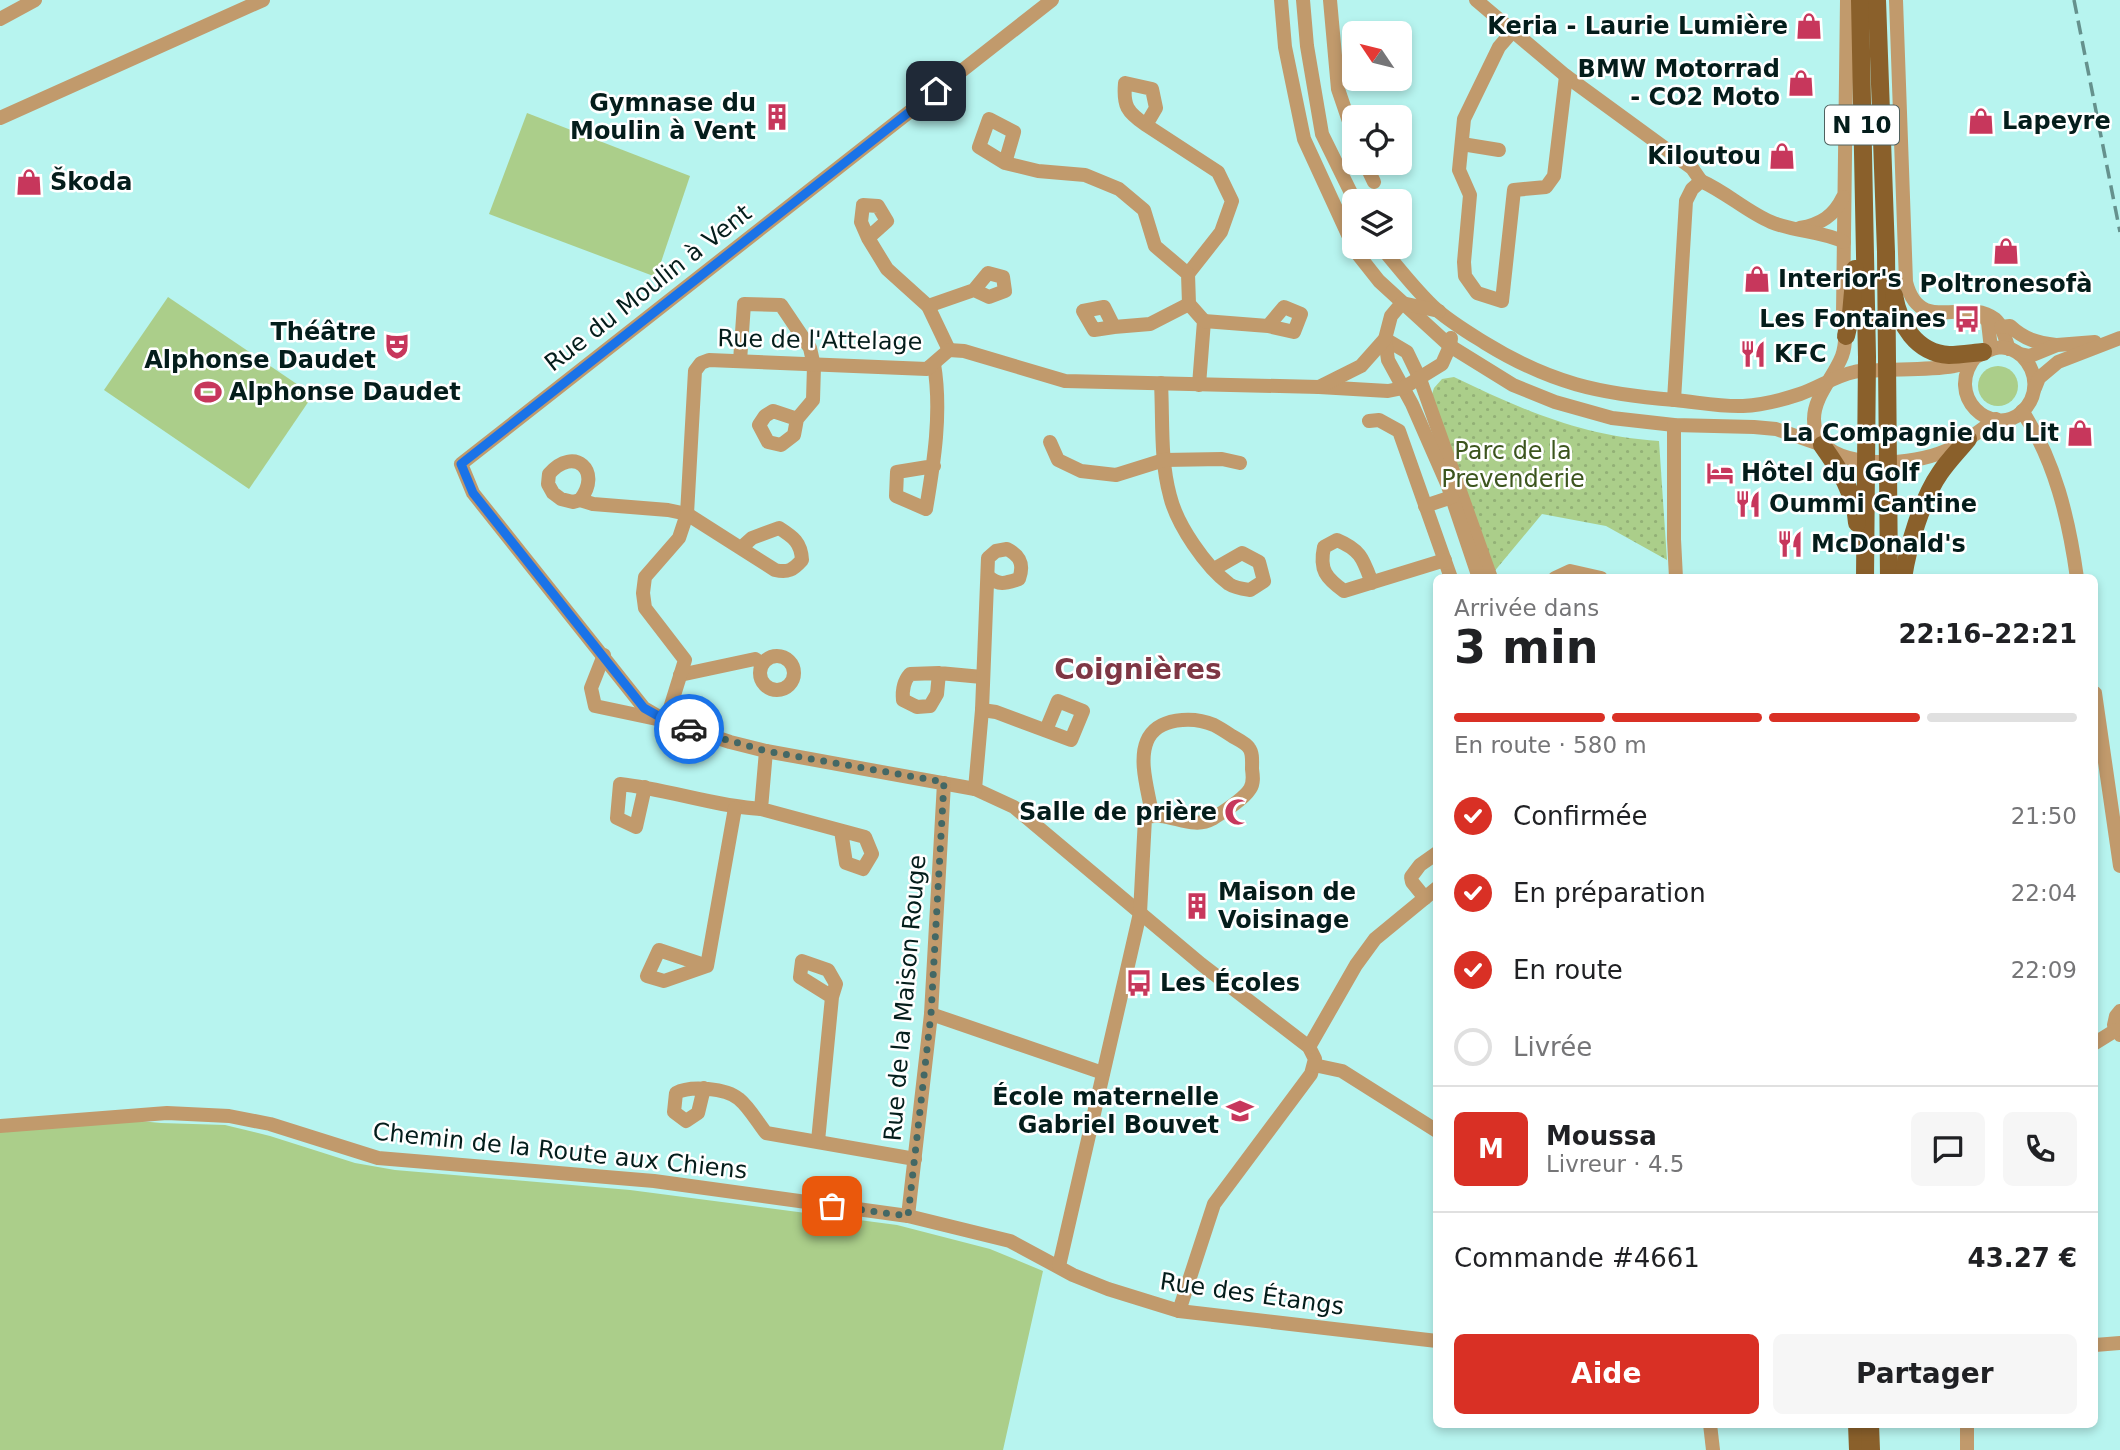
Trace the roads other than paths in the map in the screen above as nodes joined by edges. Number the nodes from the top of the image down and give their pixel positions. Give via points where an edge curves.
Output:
1 (34, 0) edge
2 (263, 0) edge
3 (1052, 0) edge
4 (1281, 0) edge
5 (1303, 0) edge
6 (1330, 0) edge
7 (1476, 0) edge
8 (1847, 0) edge
9 (1860, 0) edge
10 (1877, 0) edge
11 (1896, 0) edge
12 (0, 19) edge
13 (1512, 32) junction
14 (1566, 76) junction
15 (1343, 105) edge
16 (0, 118) edge
17 (1146, 125) dead end
18 (1462, 144) junction
19 (1499, 150) dead end
20 (1005, 163) dead end
21 (1371, 175) edge
22 (1701, 181) junction
23 (1374, 182) dead end
24 (1349, 189) edge
25 (1844, 196) junction
26 (1793, 229) junction
27 (868, 238) dead end
28 (1844, 242) junction
29 (1864, 250) junction
30 (1886, 252) junction
31 (1391, 259) edge
32 (1188, 274) junction
33 (974, 290) dead end
34 (1402, 303) junction
35 (1189, 304) junction
36 (929, 306) junction
37 (1439, 311) junction
38 (1982, 314) junction
39 (1204, 321) junction
40 (1453, 322) junction
41 (1268, 326) dead end
42 (1114, 327) dead end
43 (2001, 327) junction
44 (1846, 337) junction
45 (2117, 339) edge
46 (1385, 340) junction
47 (2057, 345) junction
48 (1450, 346) junction
49 (949, 350) junction
50 (1983, 352) junction
51 (2014, 352) junction
52 (740, 361) junction
53 (934, 364) junction
54 (814, 366) junction
55 (1888, 370) junction
56 (1866, 371) junction
57 (1420, 379) junction
58 (1829, 382) junction
59 (1161, 383) junction
60 (1199, 385) junction
61 (1319, 387) junction
62 (1403, 388) junction
63 (2035, 388) junction
64 (1674, 400) junction
65 (2022, 411) junction
66 (797, 419) dead end
67 (1996, 419) junction
68 (1369, 421) dead end
69 (1674, 425) junction
70 (1968, 439) junction
71 (1050, 442) dead end
72 (1822, 445) junction
73 (1164, 460) junction
74 (1867, 462) junction
75 (1888, 462) junction
76 (1240, 463) dead end
77 (934, 466) dead end
78 (1452, 497) junction
79 (580, 499) dead end
80 (1425, 506) junction
81 (687, 514) junction
82 (1912, 543) junction
83 (742, 547) dead end
84 (1865, 553) junction
85 (1445, 560) junction
86 (1214, 569) dead end
87 (1450, 574) edge
88 (1478, 574) edge
89 (1490, 574) edge
90 (1564, 574) edge
91 (1581, 574) edge
92 (1676, 574) edge
93 (1865, 574) edge
94 (1889, 574) edge
95 (1904, 574) edge
96 (1911, 574) edge
97 (2076, 574) edge
98 (989, 577) dead end
99 (1372, 583) dead end
100 (604, 655) junction
101 (762, 664) dead end
102 (939, 673) dead end
103 (680, 675) junction
104 (982, 677) junction
105 (982, 710) junction
106 (2098, 714) edge
107 (667, 721) junction
108 (1046, 730) dead end
109 (766, 751) junction
110 (944, 782) junction
111 (645, 787) dead end
112 (975, 789) junction
113 (734, 808) junction
114 (761, 809) junction
115 (1152, 815) junction
116 (841, 831) dead end
117 (1433, 856) edge
118 (2120, 866) edge
119 (1432, 896) edge
120 (1140, 913) junction
121 (707, 966) dead end
122 (832, 997) dead end
123 (2120, 1010) edge
124 (931, 1014) junction
125 (2118, 1033) edge
126 (2098, 1042) edge
127 (1309, 1047) junction
128 (1314, 1065) junction
129 (1103, 1073) junction
130 (704, 1088) dead end
131 (0, 1126) edge
132 (1433, 1128) edge
133 (818, 1141) junction
134 (915, 1159) junction
135 (908, 1216) junction
136 (1059, 1266) junction
137 (1179, 1311) junction
138 (1433, 1341) edge
139 (2120, 1343) edge
140 (2098, 1345) edge
141 (1710, 1428) edge
142 (1857, 1428) edge
143 (1870, 1428) edge
144 (1967, 1428) edge
145 (1713, 1450) edge
146 (1858, 1450) edge
147 (1871, 1450) edge
148 (1967, 1450) edge

1 - 12 street
2 - 16 street
3 - 100 street, Rue du Moulin à Vent via 461,464 473,493
4 - 34 street via 1285,47 1304,139 1356,252
5 - 24 street via 1322,134
6 - 15 street
7 - 13 street
8 - 25 street
9 - 29 main road, N 10
10 - 30 main road, N 10
11 - 38 street via 1909,294 1933,312
13 - 14 street
13 - 18 street via 1499,47 1464,119
14 - 18 street via 1554,176 1546,187 1514,190 1502,301 1477,293 1465,275 1471,195 1459,170
14 - 22 street via 1692,168
17 - 32 street via 1218,172 1232,201 1221,232
18 - 19 street
20 - 32 street via 1084,174 1119,189 1144,210 1155,246
21 - 23 street
22 - 26 street via 1763,218
22 - 64 street via 1686,201
25 - 26 street via 1826,219
25 - 28 street
26 - 28 street via 1831,235
27 - 36 street via 887,269
28 - 44 street
29 - 44 main road via 1854,272
29 - 56 main road, N 10
30 - 50 main road via 1894,268 1899,315 1915,341 1931,352 1949,355
30 - 55 main road, N 10
31 - 37 street
32 - 35 street
33 - 36 street
34 - 37 street
34 - 46 street, Rue de l'Attelage via 1391,316
34 - 48 street
35 - 39 street
35 - 42 street via 1150,324
36 - 49 street
37 - 40 street
38 - 43 street
38 - 50 street via 1988,322
39 - 41 street
39 - 60 street
40 - 48 street
40 - 64 street via 1519,364 1559,381 1603,392
43 - 47 street via 2010,326 2039,343
43 - 51 street
44 - 58 street
45 - 47 street
45 - 63 street via 2058,362
46 - 57 street via 1407,352
46 - 61 street, Rue de l'Attelage via 1361,366
46 - 62 street via 1388,360
47 - 51 street via 2030,356
48 - 57 street, Rue de l'Attelage via 1442,364
48 - 69 street via 1513,385 1555,402 1612,418
49 - 53 street, Rue de l'Attelage
49 - 59 street, Rue de l'Attelage via 1065,381
50 - 51 street
50 - 55 street via 1956,366
50 - 67 street via 1968,366 1966,398 1986,417
51 - 63 street via 2031,367
52 - 54 street, Rue de l'Attelage
52 - 54 street via 744,304 781,304 810,348
52 - 81 street, Rue de l'Attelage via 709,360 695,371
53 - 54 street, Rue de l'Attelage via 928,369
53 - 77 street via 938,386
54 - 66 street via 813,400
55 - 56 street
55 - 75 main road, N 10
56 - 58 street
56 - 74 main road, N 10
57 - 62 street, Rue de l'Attelage
57 - 89 street
58 - 64 street via 1767,403 1742,406
58 - 72 street via 1815,405 1814,428
59 - 60 street, Rue de l'Attelage
59 - 73 street
60 - 61 street, Rue de l'Attelage
61 - 62 street, Rue de l'Attelage
62 - 78 street
63 - 65 street
65 - 67 street
65 - 97 street via 2062,497
67 - 70 street
68 - 80 street via 1379,420 1399,431
69 - 72 street via 1776,429
69 - 92 street
70 - 75 street via 1932,456
70 - 82 main road via 1931,487
71 - 73 street via 1058,460 1081,471 1116,475
72 - 74 street
72 - 84 main road via 1848,486 1856,507 1857,544
73 - 76 street
73 - 86 street via 1170,498 1197,552
74 - 75 street
74 - 84 main road, N 10
75 - 94 main road, N 10
78 - 80 street
78 - 88 street
79 - 81 street
80 - 85 street
81 - 83 street
81 - 103 street, Rue de l'Attelage via 679,538 645,578 643,593 645,608 685,660
82 - 95 main road
82 - 96 street
84 - 93 main road, N 10
85 - 87 street
85 - 99 street
90 - 91 street
98 - 104 street
100 - 107 street, Rue du Moulin à Vent via 644,708
100 - 107 street via 591,688 595,706
101 - 103 street via 755,659
102 - 104 street
103 - 107 street, Rue de l'Attelage
104 - 105 street
105 - 108 street
105 - 112 street
106 - 118 street
107 - 109 street
109 - 110 street
109 - 114 street
110 - 112 street
110 - 124 street, Rue de la Maison Rouge
111 - 113 street
112 - 120 street via 1014,807
113 - 114 street
113 - 121 street
114 - 116 street
115 - 115 street via 1145,749 1158,728 1195,720 1214,725 1249,746 1251,788 1209,821
115 - 120 street via 1145,818 1143,827
117 - 119 street via 1411,877
119 - 127 street via 1375,939
120 - 127 street
120 - 129 street
122 - 133 street
123 - 125 street via 2114,1020
124 - 129 street
124 - 134 street, Rue de la Maison Rouge
125 - 126 street
127 - 128 street
128 - 132 street via 1342,1071
128 - 137 street via 1214,1204
129 - 136 street
130 - 133 street via 738,1097 766,1133
131 - 135 street, Chemin de la Route aux Chiens via 167,1113 229,1116 378,1158 654,1181
133 - 134 street
134 - 135 street, Rue de la Maison Rouge
135 - 136 street, Rue des Étangs via 1010,1241
136 - 137 street, Rue des Étangs via 1108,1290
137 - 138 street, Rue des Étangs
139 - 140 street
141 - 145 street
142 - 146 main road
143 - 147 main road
144 - 148 street

